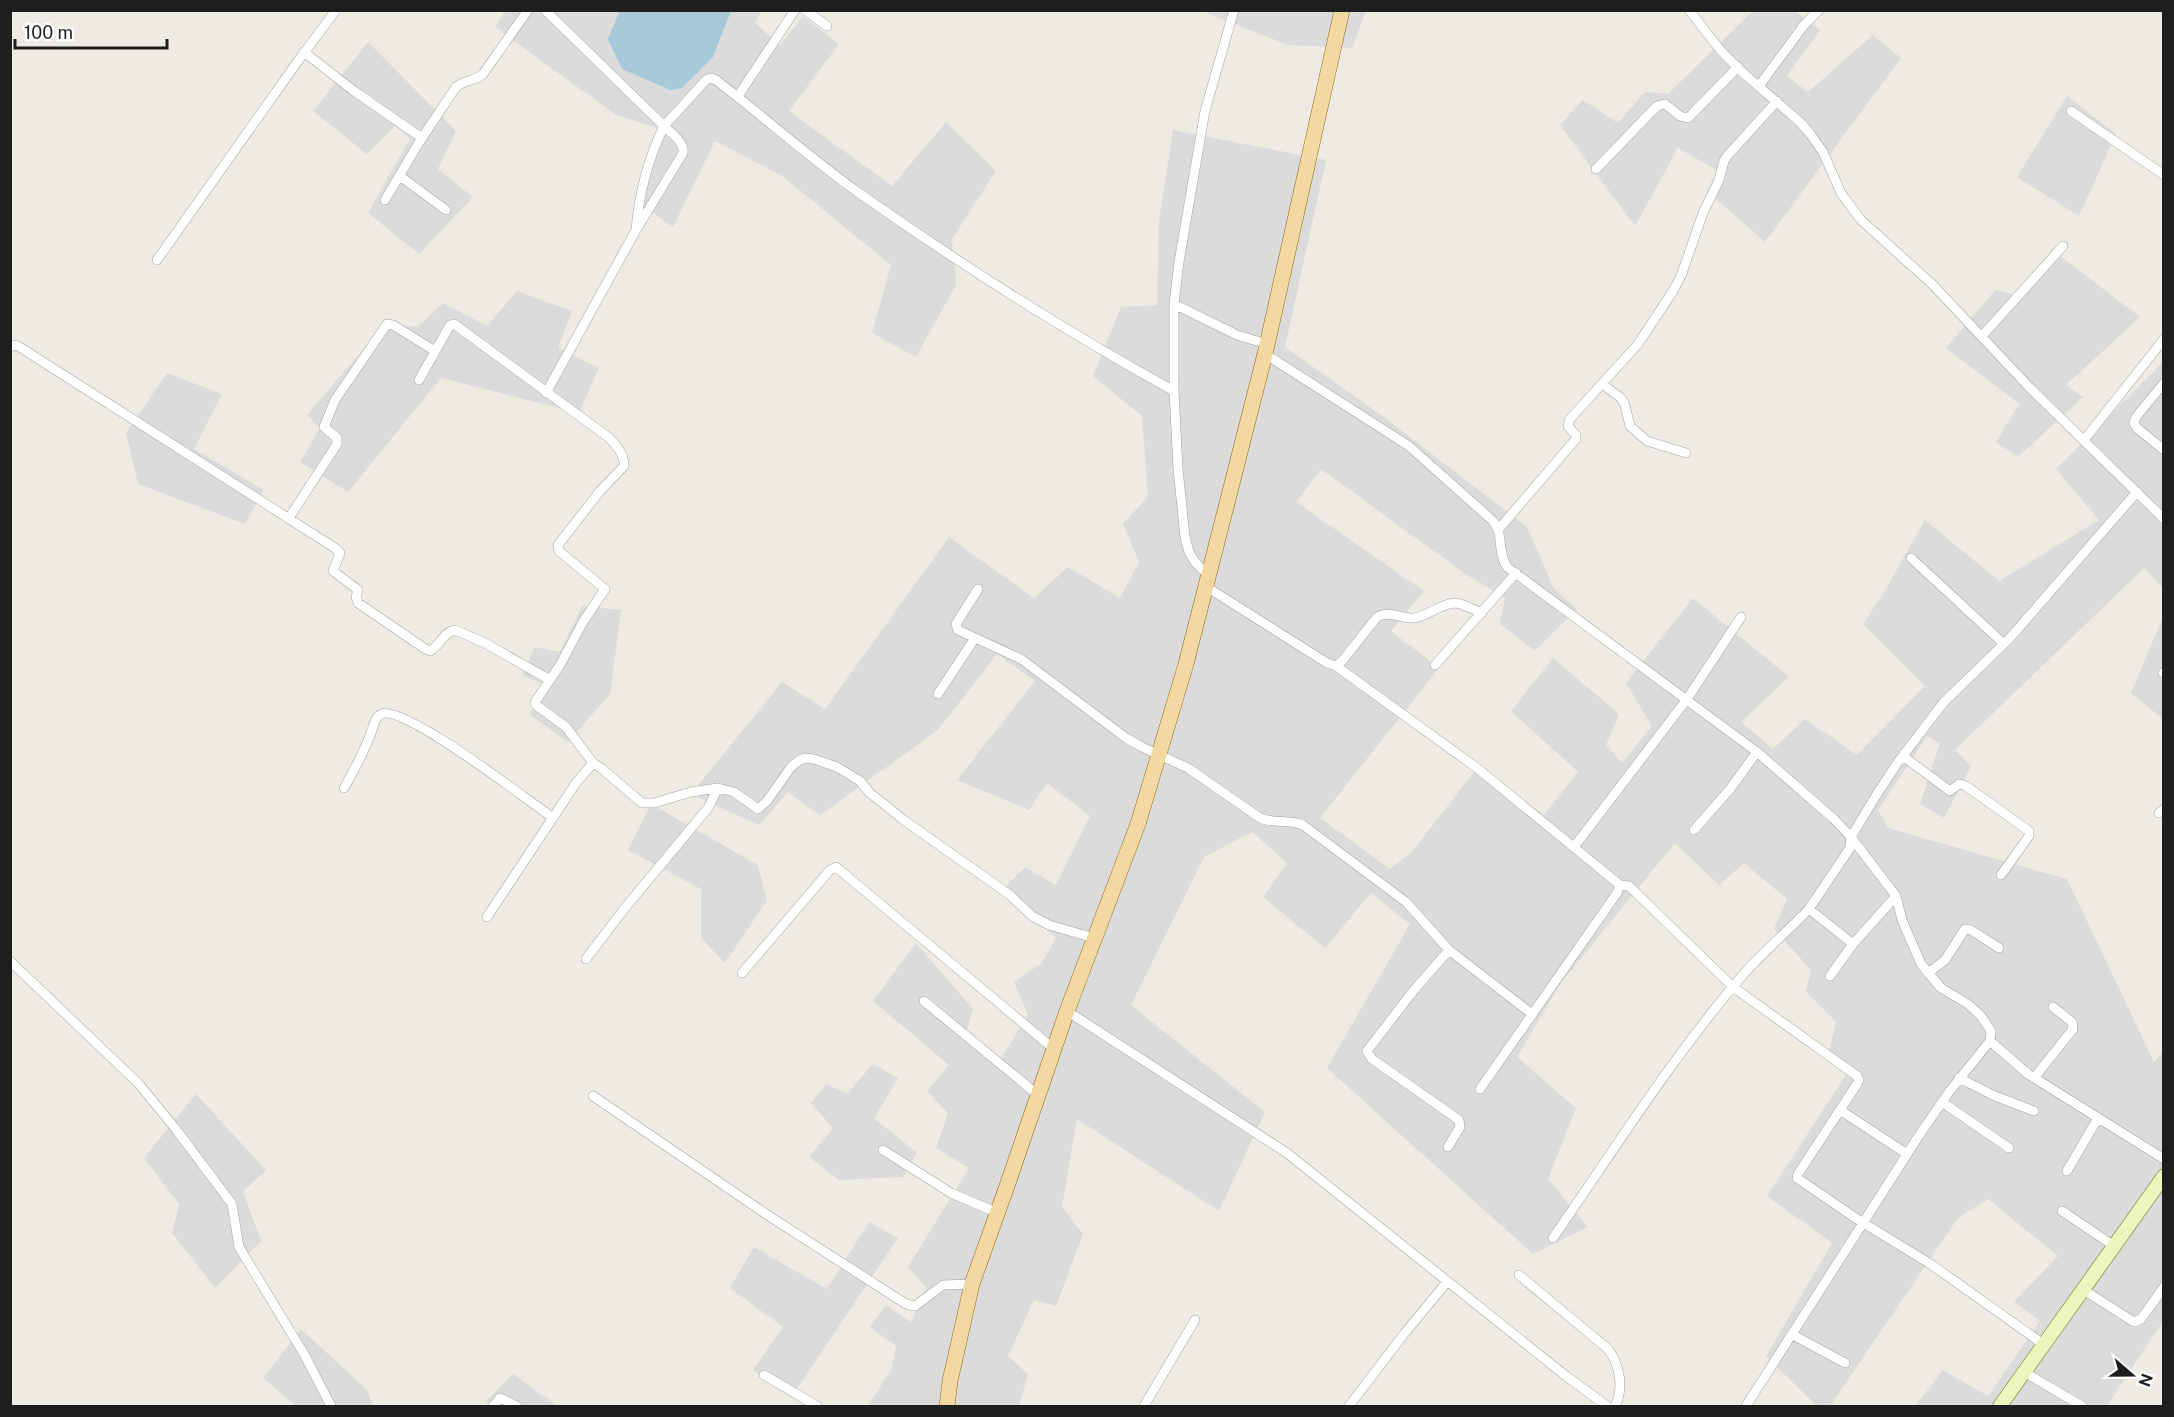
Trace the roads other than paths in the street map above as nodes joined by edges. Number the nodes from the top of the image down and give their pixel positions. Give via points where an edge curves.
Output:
1 (336, 10) edge
2 (528, 10) edge
3 (545, 10) edge
4 (795, 10) edge
5 (805, 10) edge
6 (1234, 10) edge
7 (1342, 10) edge
8 (1689, 10) edge
9 (1820, 10) edge
10 (827, 26) dead end
11 (304, 52) junction
12 (1738, 68) junction
13 (1759, 86) junction
14 (738, 96) junction
15 (1777, 101) junction
16 (2071, 111) dead end
17 (664, 126) junction
18 (422, 138) junction
19 (1596, 169) dead end
20 (2163, 175) edge
21 (399, 176) junction
22 (385, 200) dead end
23 (447, 210) dead end
24 (636, 230) junction
25 (2063, 246) dead end
26 (157, 260) dead end
27 (1174, 304) junction
28 (1982, 336) junction
29 (2163, 339) edge
30 (10, 348) edge
31 (1266, 349) junction
32 (435, 351) junction
33 (419, 380) dead end
34 (2163, 383) edge
35 (1602, 384) junction
36 (1174, 391) junction
37 (546, 393) junction
38 (2084, 440) junction
39 (2163, 450) edge
40 (1686, 453) dead end
41 (2137, 492) junction
42 (289, 518) junction
43 (2163, 519) edge
44 (1498, 530) junction
45 (1911, 558) dead end
46 (1516, 573) junction
47 (1206, 581) junction
48 (978, 589) dead end
49 (1482, 613) junction
50 (1740, 617) dead end
51 (975, 638) junction
52 (2004, 644) junction
53 (1435, 665) dead end
54 (1336, 666) junction
55 (550, 680) junction
56 (938, 694) dead end
57 (1687, 699) junction
58 (1757, 752) junction
59 (1159, 754) junction
60 (1903, 756) junction
61 (593, 763) junction
62 (344, 788) dead end
63 (718, 789) junction
64 (552, 817) junction
65 (1694, 830) dead end
66 (1851, 837) junction
67 (1574, 847) junction
68 (2001, 875) dead end
69 (1620, 885) junction
70 (1896, 896) junction
71 (1809, 909) junction
72 (487, 917) dead end
73 (1094, 938) junction
74 (1853, 944) junction
75 (1999, 948) dead end
76 (1449, 950) junction
77 (586, 959) dead end
78 (10, 962) edge
79 (742, 973) dead end
80 (1928, 974) junction
81 (1830, 976) dead end
82 (1733, 987) junction
83 (924, 1001) dead end
84 (2053, 1007) dead end
85 (1067, 1011) junction
86 (1532, 1014) junction
87 (1990, 1041) junction
88 (1054, 1049) junction
89 (1959, 1078) junction
90 (2034, 1078) junction
91 (1480, 1089) dead end
92 (1038, 1095) junction
93 (593, 1096) dead end
94 (1942, 1102) junction
95 (1839, 1110) junction
96 (2034, 1111) dead end
97 (2098, 1118) junction
98 (1448, 1147) dead end
99 (2009, 1148) dead end
100 (883, 1150) dead end
101 (1907, 1154) junction
102 (2163, 1159) edge
103 (2067, 1171) dead end
104 (2163, 1176) edge
105 (2062, 1211) dead end
106 (998, 1213) junction
107 (1864, 1223) junction
108 (1553, 1238) dead end
109 (2114, 1246) junction
110 (1519, 1275) dead end
111 (1447, 1282) junction
112 (972, 1284) junction
113 (2163, 1287) edge
114 (2082, 1289) junction
115 (1195, 1320) dead end
116 (1793, 1335) junction
117 (2043, 1344) junction
118 (1845, 1363) dead end
119 (2024, 1372) junction
120 (764, 1375) dead end
121 (331, 1407) edge
122 (493, 1407) edge
123 (517, 1407) edge
124 (818, 1407) edge
125 (947, 1407) edge
126 (1144, 1407) edge
127 (1348, 1407) edge
128 (1606, 1407) edge
129 (1615, 1407) edge
130 (1746, 1407) edge
131 (2000, 1407) edge
132 (2082, 1407) edge

1 - 11 street
2 - 18 street via 483,74 456,87
3 - 17 street
4 - 14 street
5 - 10 street
6 - 27 street via 1205,111
7 - 31 main road
8 - 12 street
9 - 13 street via 1804,25
11 - 18 street
11 - 26 street
12 - 13 street
12 - 19 street via 1688,118 1660,104
13 - 15 street
14 - 17 street via 716,80 706,80
14 - 36 street via 857,191 982,277
15 - 28 street via 1811,135 1841,193 1861,220
15 - 35 street via 1724,161 1673,291 1638,344
16 - 20 street
17 - 24 street via 646,171
17 - 24 street via 684,148
18 - 21 street
21 - 22 street
21 - 23 street
24 - 37 street
25 - 28 street
27 - 31 street
27 - 36 street
28 - 38 street
29 - 38 street
30 - 42 street via 18,345
31 - 44 street via 1408,446 1493,520
31 - 47 main road
32 - 33 street
32 - 37 street via 454,324
32 - 42 street via 387,324 335,400 324,428 338,438 337,444
34 - 39 street via 2134,423
35 - 40 street via 1621,398 1630,426 1647,441
35 - 44 street via 1570,419 1568,426 1576,435 1574,442
36 - 47 street via 1185,537
37 - 55 street via 614,442 625,463 558,545 559,551 605,589
38 - 41 street
41 - 43 street
41 - 52 street
42 - 55 street via 338,551 333,571 358,590 358,603 424,648 434,650 447,633 455,630
44 - 46 street via 1500,555
45 - 52 street
46 - 49 street
46 - 57 street
47 - 54 street
47 - 59 main road
48 - 51 street via 956,627
49 - 53 street
49 - 54 street via 1451,603 1419,617 1384,614 1377,617
50 - 57 street
51 - 56 street
51 - 59 street via 1021,659 1126,738
52 - 60 street via 1944,702
54 - 67 street via 1477,768
55 - 61 street via 536,698 536,705 566,727
57 - 58 street
57 - 67 street
58 - 65 street
58 - 66 street
59 - 73 main road via 1138,824
59 - 76 street via 1188,768 1266,821 1303,825 1406,902
60 - 66 street
60 - 68 street via 1950,791 1959,784 1966,786 2029,831
61 - 63 street via 647,804
61 - 64 street
62 - 64 street via 365,750 376,719 388,713 440,737
63 - 73 street via 734,792 758,809 798,761 814,759 837,767 1010,895 1032,916
63 - 77 street via 708,808
64 - 72 street
66 - 70 street
66 - 71 street via 1850,848
67 - 69 street
69 - 82 street via 1629,886
69 - 86 street
70 - 74 street
70 - 80 street via 1902,920
71 - 74 street
71 - 82 street
73 - 85 main road
74 - 81 street
75 - 80 street via 1968,928 1945,960
76 - 86 street
76 - 98 street via 1367,1051 1372,1059 1459,1120 1460,1126
78 - 121 street via 138,1083 232,1204 239,1247 304,1354
79 - 88 street via 836,867
80 - 87 street via 1981,1016 1991,1031
82 - 95 street via 1857,1076 1857,1084
82 - 108 street via 1668,1071
83 - 92 street
84 - 90 street via 2072,1022 2073,1029
85 - 88 main road
85 - 111 street via 1287,1154
86 - 91 street
87 - 89 street
87 - 90 street
88 - 92 main road
89 - 94 street
89 - 96 street
90 - 97 street
92 - 106 main road
93 - 112 street via 911,1307 943,1285
94 - 99 street
94 - 101 street
95 - 101 street
95 - 107 street via 1797,1176
97 - 102 street
97 - 103 street
100 - 106 street via 951,1193
101 - 107 street
104 - 109 street
105 - 109 street
106 - 112 main road
107 - 116 street
107 - 117 street via 1932,1265
109 - 114 street
110 - 129 street via 1614,1357 1621,1391
111 - 127 street
111 - 128 street
112 - 125 main road
113 - 114 street via 2141,1319 2134,1322
114 - 117 street
115 - 126 street
116 - 118 street
116 - 130 street
117 - 119 street
119 - 131 street
119 - 132 street
120 - 124 street
122 - 123 street via 500,1398

